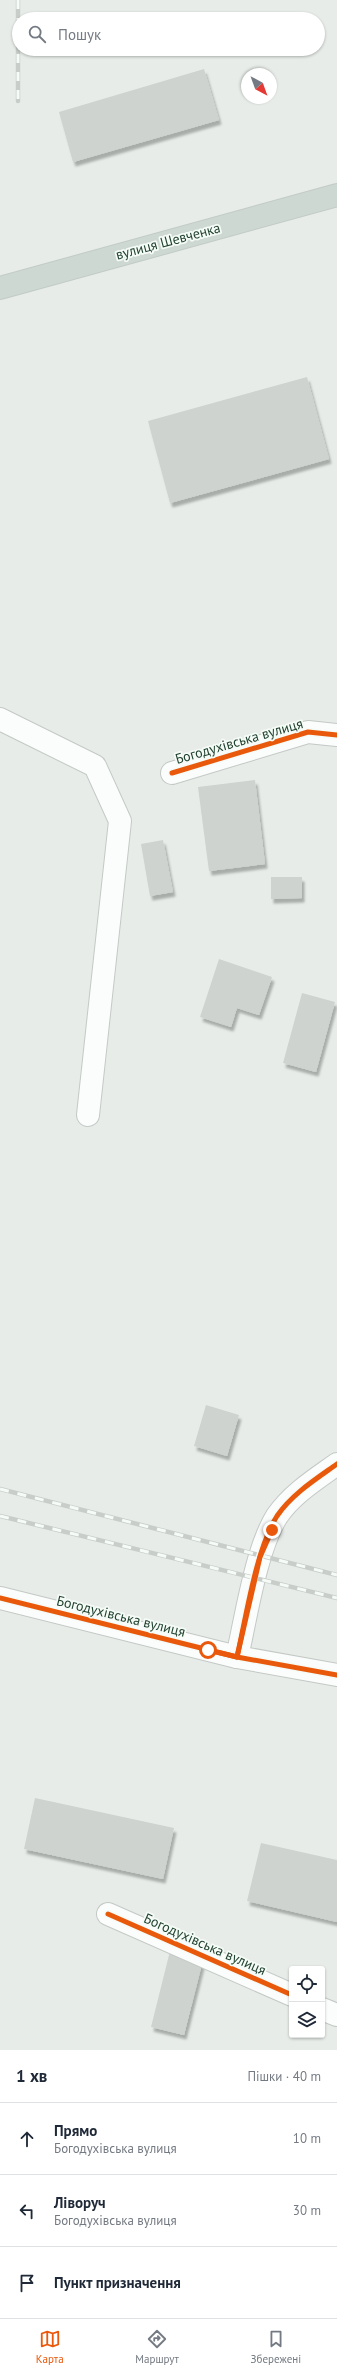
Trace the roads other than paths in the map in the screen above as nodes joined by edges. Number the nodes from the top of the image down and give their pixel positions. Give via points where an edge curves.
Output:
1 (337, 195) edge
2 (0, 288) edge
3 (0, 719) edge
4 (337, 735) edge
5 (172, 773) dead end
6 (88, 1115) dead end
7 (337, 1464) edge
8 (0, 1598) edge
9 (237, 1657) junction
10 (337, 1676) edge
11 (108, 1914) dead end
12 (289, 1994) edge
13 (325, 2010) edge
14 (337, 2015) edge

1 - 2 main road, вулиця Шевченка
3 - 6 street via 95,766 120,821
4 - 5 street, Богодухівська вулиця via 308,732
7 - 9 street via 303,1488 277,1516 260,1557
8 - 9 street, Богодухівська вулиця
9 - 10 street, Богодухівська вулиця
11 - 12 street, Богодухівська вулиця
13 - 14 street

